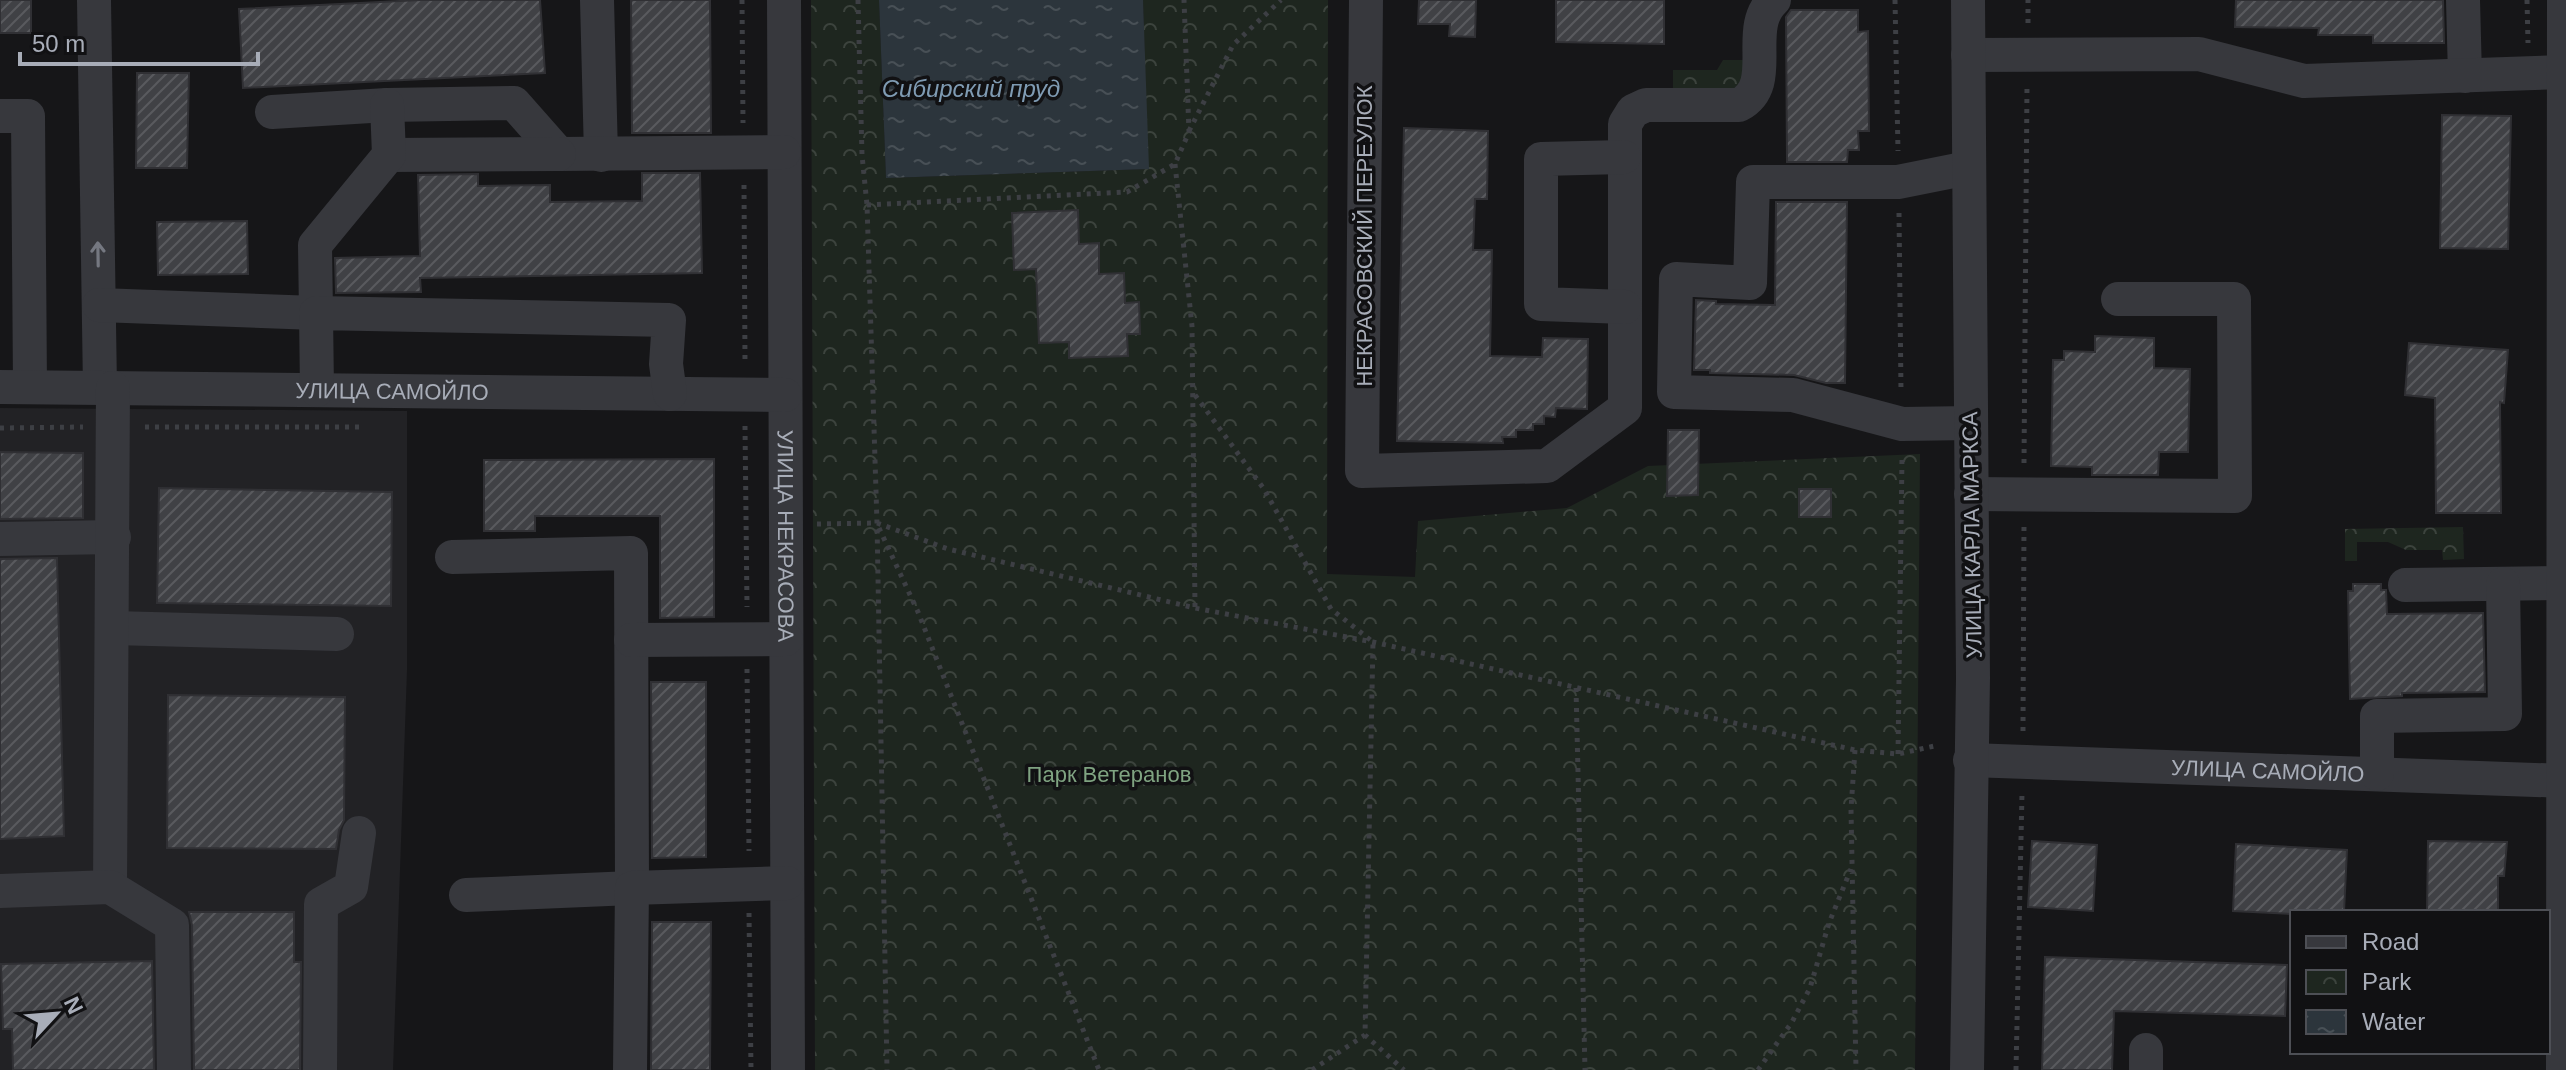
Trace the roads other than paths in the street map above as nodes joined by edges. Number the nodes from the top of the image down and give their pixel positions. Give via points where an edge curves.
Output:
1 (94, 0) edge
2 (597, 0) edge
3 (784, 0) edge
4 (1366, 0) edge
5 (1774, 0) edge
6 (1968, 0) edge
7 (2463, 0) edge
8 (2564, 0) edge
9 (1968, 55) junction
10 (2564, 72) junction
11 (2465, 76) junction
12 (387, 105) junction
13 (272, 112) dead end
14 (0, 116) edge
15 (784, 152) junction
16 (559, 154) junction
17 (389, 155) junction
18 (601, 155) junction
19 (1624, 157) junction
20 (1968, 168) junction
21 (2118, 299) dead end
22 (99, 305) junction
23 (1625, 307) junction
24 (316, 313) junction
25 (15, 387) edge
26 (106, 388) junction
27 (317, 390) junction
28 (670, 394) junction
29 (785, 395) junction
30 (1971, 423) junction
31 (1971, 494) junction
32 (114, 537) junction
33 (0, 539) edge
34 (452, 557) dead end
35 (2564, 583) edge
36 (2503, 584) junction
37 (2405, 585) dead end
38 (113, 628) junction
39 (337, 634) dead end
40 (786, 639) junction
41 (631, 640) junction
42 (1971, 748) junction
43 (2377, 774) junction
44 (2565, 781) edge
45 (359, 833) dead end
46 (787, 883) junction
47 (110, 887) junction
48 (632, 888) junction
49 (0, 891) edge
50 (466, 895) dead end
51 (174, 1070) edge
52 (320, 1070) edge
53 (630, 1070) edge
54 (788, 1070) edge
55 (1967, 1070) edge
56 (2563, 1070) edge

22 -> 1 street
2 - 18 street
3 - 15 street, УЛИЦА НЕКРАСОВА
4 - 23 street, НЕКРАСОВСКИЙ ПЕРЕУЛОК via 1362,471 1547,466 1625,408
5 - 19 street via 1760,19 1758,84 1751,96 1739,105 1639,107 1625,124
6 - 9 street, УЛИЦА КАРЛА МАРКСА
7 - 11 street
8 - 10 street
9 - 11 street via 2199,54 2304,81
9 - 20 street, УЛИЦА КАРЛА МАРКСА
10 - 11 street
10 - 35 street
12 - 13 street
12 - 16 street via 514,103
12 - 17 street
14 - 25 street via 28,116
15 - 18 street
15 - 29 street, УЛИЦА НЕКРАСОВА
16 - 17 street
16 - 18 street
17 - 24 street via 315,245
19 - 23 street
19 - 23 street via 1541,159 1541,304
20 - 30 street, УЛИЦА КАРЛА МАРКСА
20 - 30 street via 1898,182 1753,182 1750,283 1676,279 1674,392 1793,395 1902,424
21 - 31 street via 2234,299 2235,496
22 - 24 street
22 - 26 street
24 - 27 street
24 - 28 street via 669,320
25 - 26 street, УЛИЦА САМОЙЛО
26 - 27 street, УЛИЦА САМОЙЛО
26 - 32 street
27 - 28 street, УЛИЦА САМОЙЛО
28 - 29 street, УЛИЦА САМОЙЛО
29 - 40 street, УЛИЦА НЕКРАСОВА
30 - 31 street, УЛИЦА КАРЛА МАРКСА
31 - 42 street, УЛИЦА КАРЛА МАРКСА
32 - 33 street
32 - 38 street
34 - 41 street via 631,553
35 - 36 street
35 - 44 street
36 - 37 street
36 - 43 street via 2505,714 2377,716
38 - 39 street
38 - 47 street
40 - 41 street
40 - 46 street, УЛИЦА НЕКРАСОВА
41 - 48 street
42 - 43 street, УЛИЦА САМОЙЛО via 2022,761
42 - 55 street, УЛИЦА КАРЛА МАРКСА
43 - 44 street, УЛИЦА САМОЙЛО
44 - 56 street
45 - 52 street via 351,887 321,904
46 - 48 street
46 - 54 street, УЛИЦА НЕКРАСОВА
47 - 49 street
47 - 51 street via 172,925
48 - 50 street
48 - 53 street

